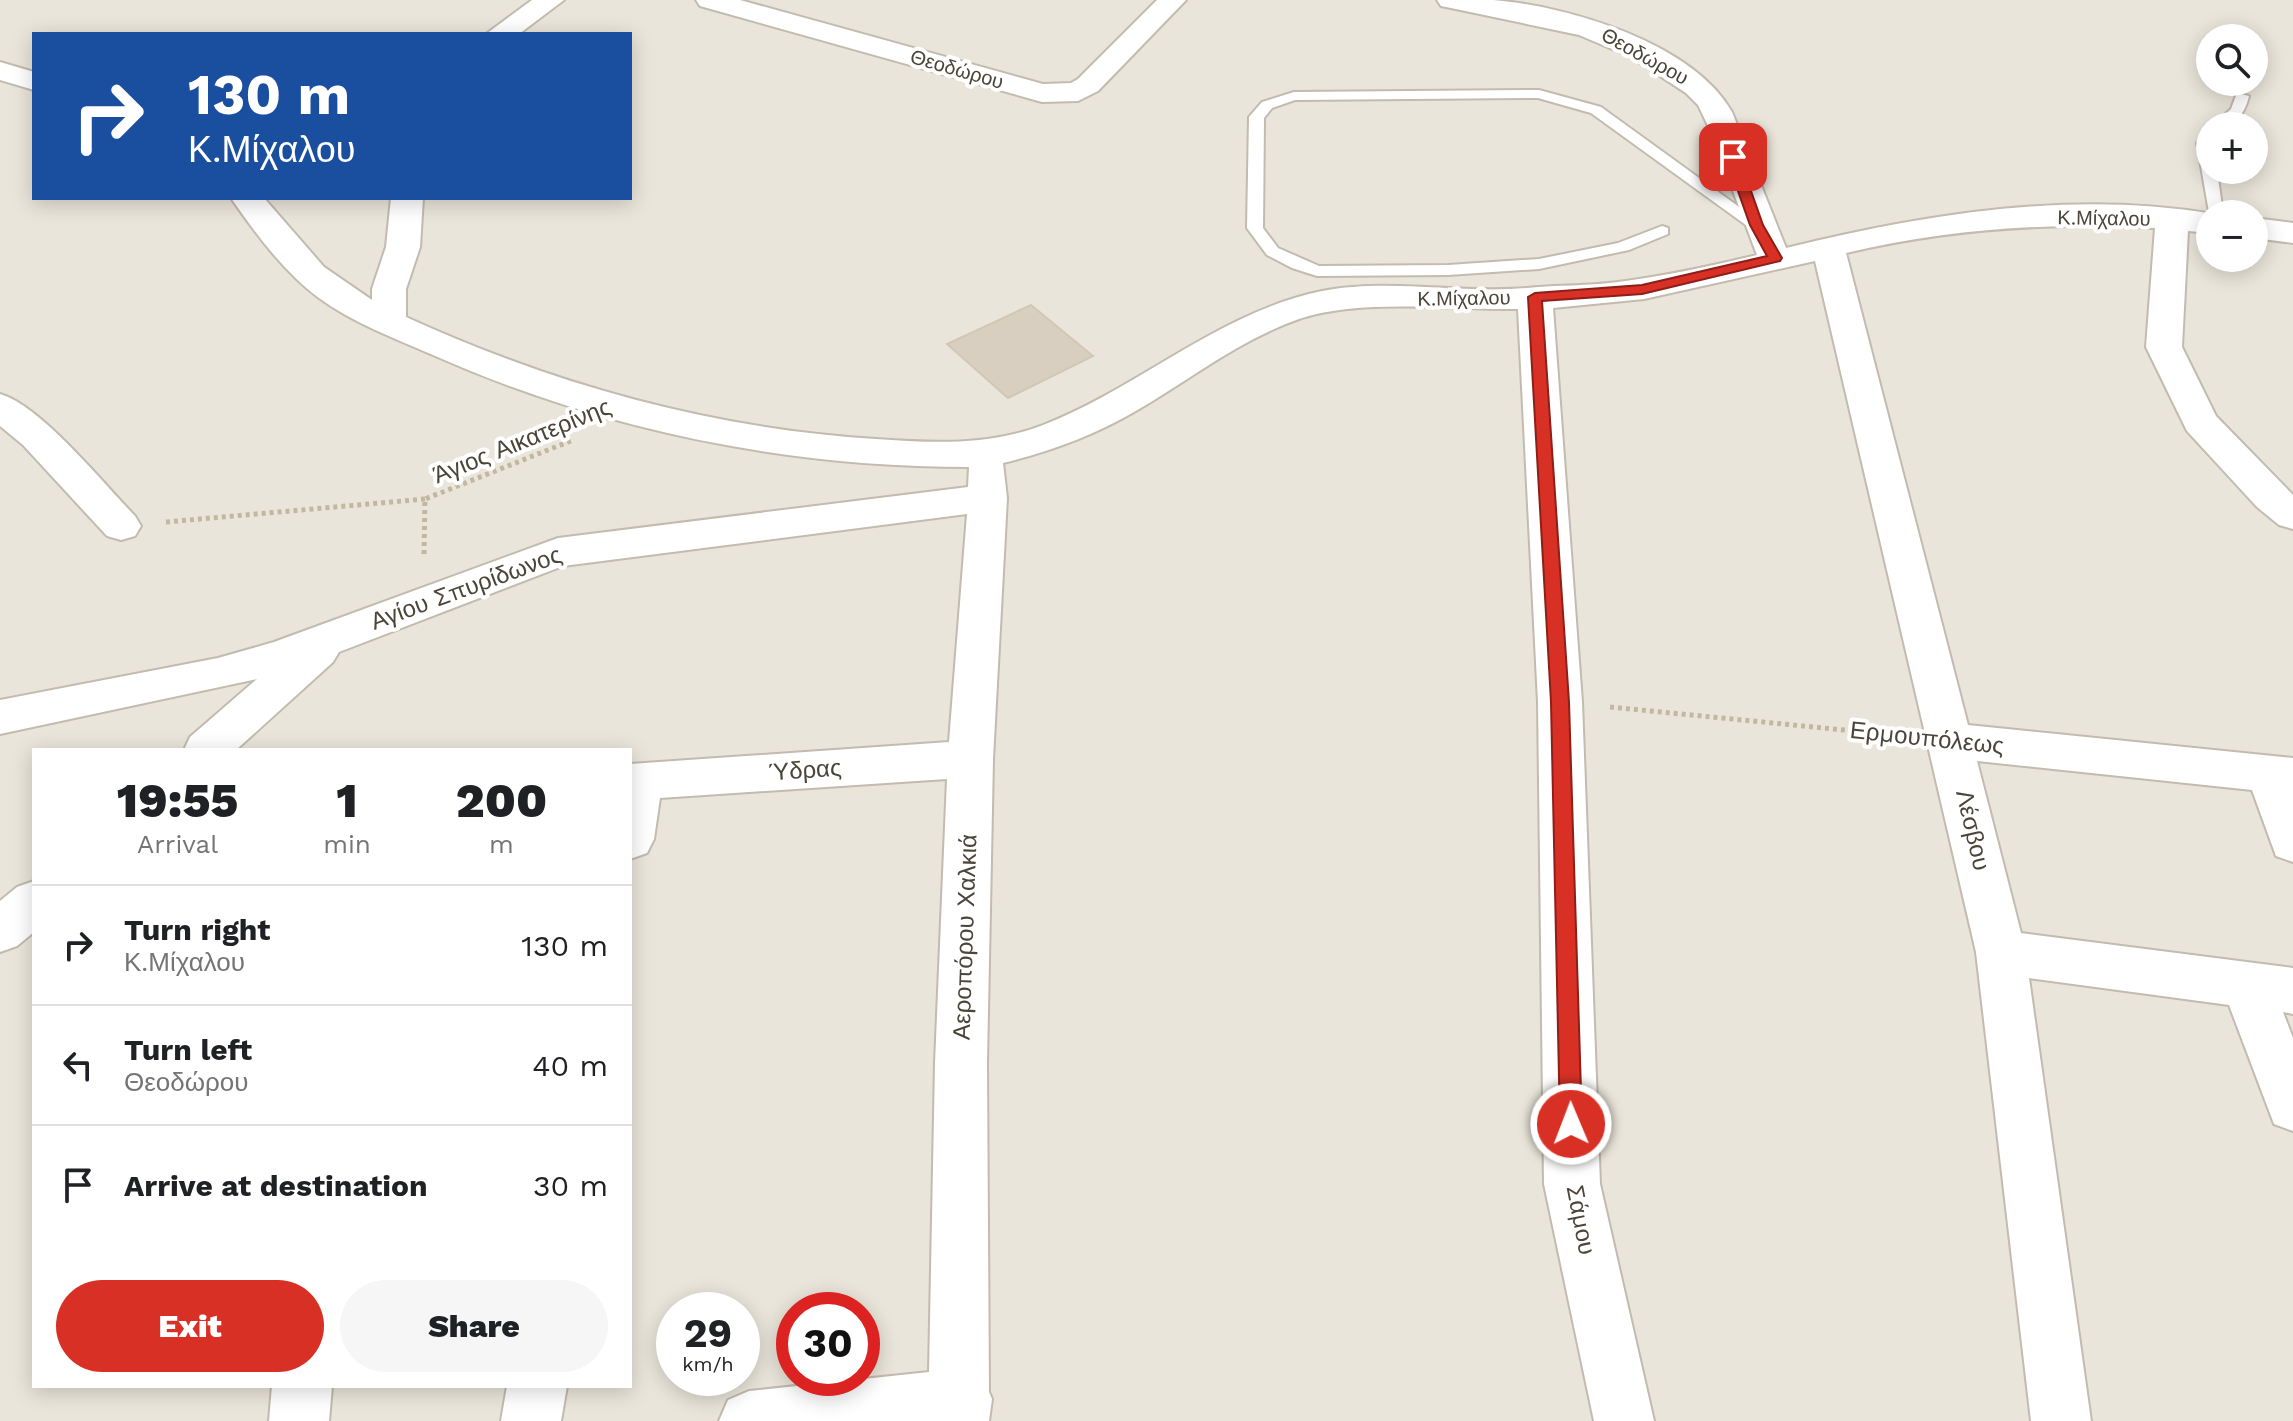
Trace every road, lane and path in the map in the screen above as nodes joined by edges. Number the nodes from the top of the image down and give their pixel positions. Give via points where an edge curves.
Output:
1 (550, 0) edge
2 (710, 0) edge
3 (1172, 0) edge
4 (1451, 0) edge
5 (503, 32) edge
6 (0, 71) edge
7 (32, 80) edge
8 (2242, 96) dead end
9 (2237, 112) edge
10 (249, 200) edge
11 (407, 200) edge
12 (2172, 219) junction
13 (2196, 222) edge
14 (1756, 225) junction
15 (2268, 230) edge
16 (1662, 231) dead end
17 (2293, 233) edge
18 (1829, 250) junction
19 (1775, 258) junction
20 (1535, 297) junction
21 (389, 322) junction
22 (0, 406) edge
23 (640, 414) junction
24 (987, 476) junction
25 (425, 499) junction
26 (2293, 515) edge
27 (121, 526) joint
28 (422, 603) junction
29 (335, 636) junction
30 (1560, 702) junction
31 (0, 717) edge
32 (1952, 741) junction
33 (208, 748) edge
34 (970, 759) junction
35 (2281, 775) edge
36 (635, 781) edge
37 (632, 816) edge
38 (2293, 842) edge
39 (32, 904) edge
40 (0, 931) edge
41 (2001, 952) junction
42 (2270, 989) edge
43 (2293, 1106) edge
44 (302, 1388) edge
45 (537, 1388) edge
46 (961, 1410) edge
47 (299, 1421) edge
48 (531, 1421) edge
49 (749, 1421) edge
50 (1624, 1421) edge
51 (2061, 1421) edge

1 - 5 street
2 - 3 street, Θεοδώρου via 1042,93 1063,94 1088,85
4 - 14 street, Θεοδώρου via 1587,25 1654,57 1699,87 1717,112
6 - 7 street
8 - 9 lane
10 - 21 street via 322,283
11 - 21 street via 403,247 389,289
12 - 13 street, Κ.Μίχαλου
12 - 18 street, Κ.Μίχαλου via 1972,220
12 - 26 street via 2164,347 2200,422
14 - 16 lane via 1596,110 1571,100 1539,94 1294,96 1267,105 1257,117 1255,228 1262,245 1317,271 1585,258 1629,247
14 - 19 street, Θεοδώρου
15 - 17 street
18 - 19 street, Κ.Μίχαλου
18 - 32 street, Λέσβου
19 - 20 street, Κ.Μίχαλου via 1642,290
20 - 24 street, Κ.Μίχαλου via 1330,300 1268,317
20 - 30 street, Σάμου
21 - 23 street via 479,365
22 - 27 street via 36,436
23 - 24 street via 759,440 852,449
23 - 25 path, Άγιος Αικατερίνης
24 - 28 street, Αγίου Σπυρίδωνος via 558,552
24 - 34 street, Αεροπόρου Χαλκιά
25 - 27 path
25 - 28 path, Άγιος Αικατερίνης
28 - 29 street, Αγίου Σπυρίδωνος
29 - 31 street, Αγίου Σπυρίδωνος via 218,674
29 - 33 street
30 - 32 path, Ερμουπόλεως
30 - 50 street, Σάμου via 1572,1184
32 - 35 street, Ερμουπόλεως
32 - 41 street, Λέσβου
34 - 36 street, Ύδρας
34 - 46 street, Αεροπόρου Χαλκιά via 961,1063
35 - 38 street
36 - 37 street, Ύδρας
39 - 40 street
41 - 42 street
41 - 51 street, Λέσβου
42 - 43 street
44 - 47 street
45 - 48 street
46 - 49 street

